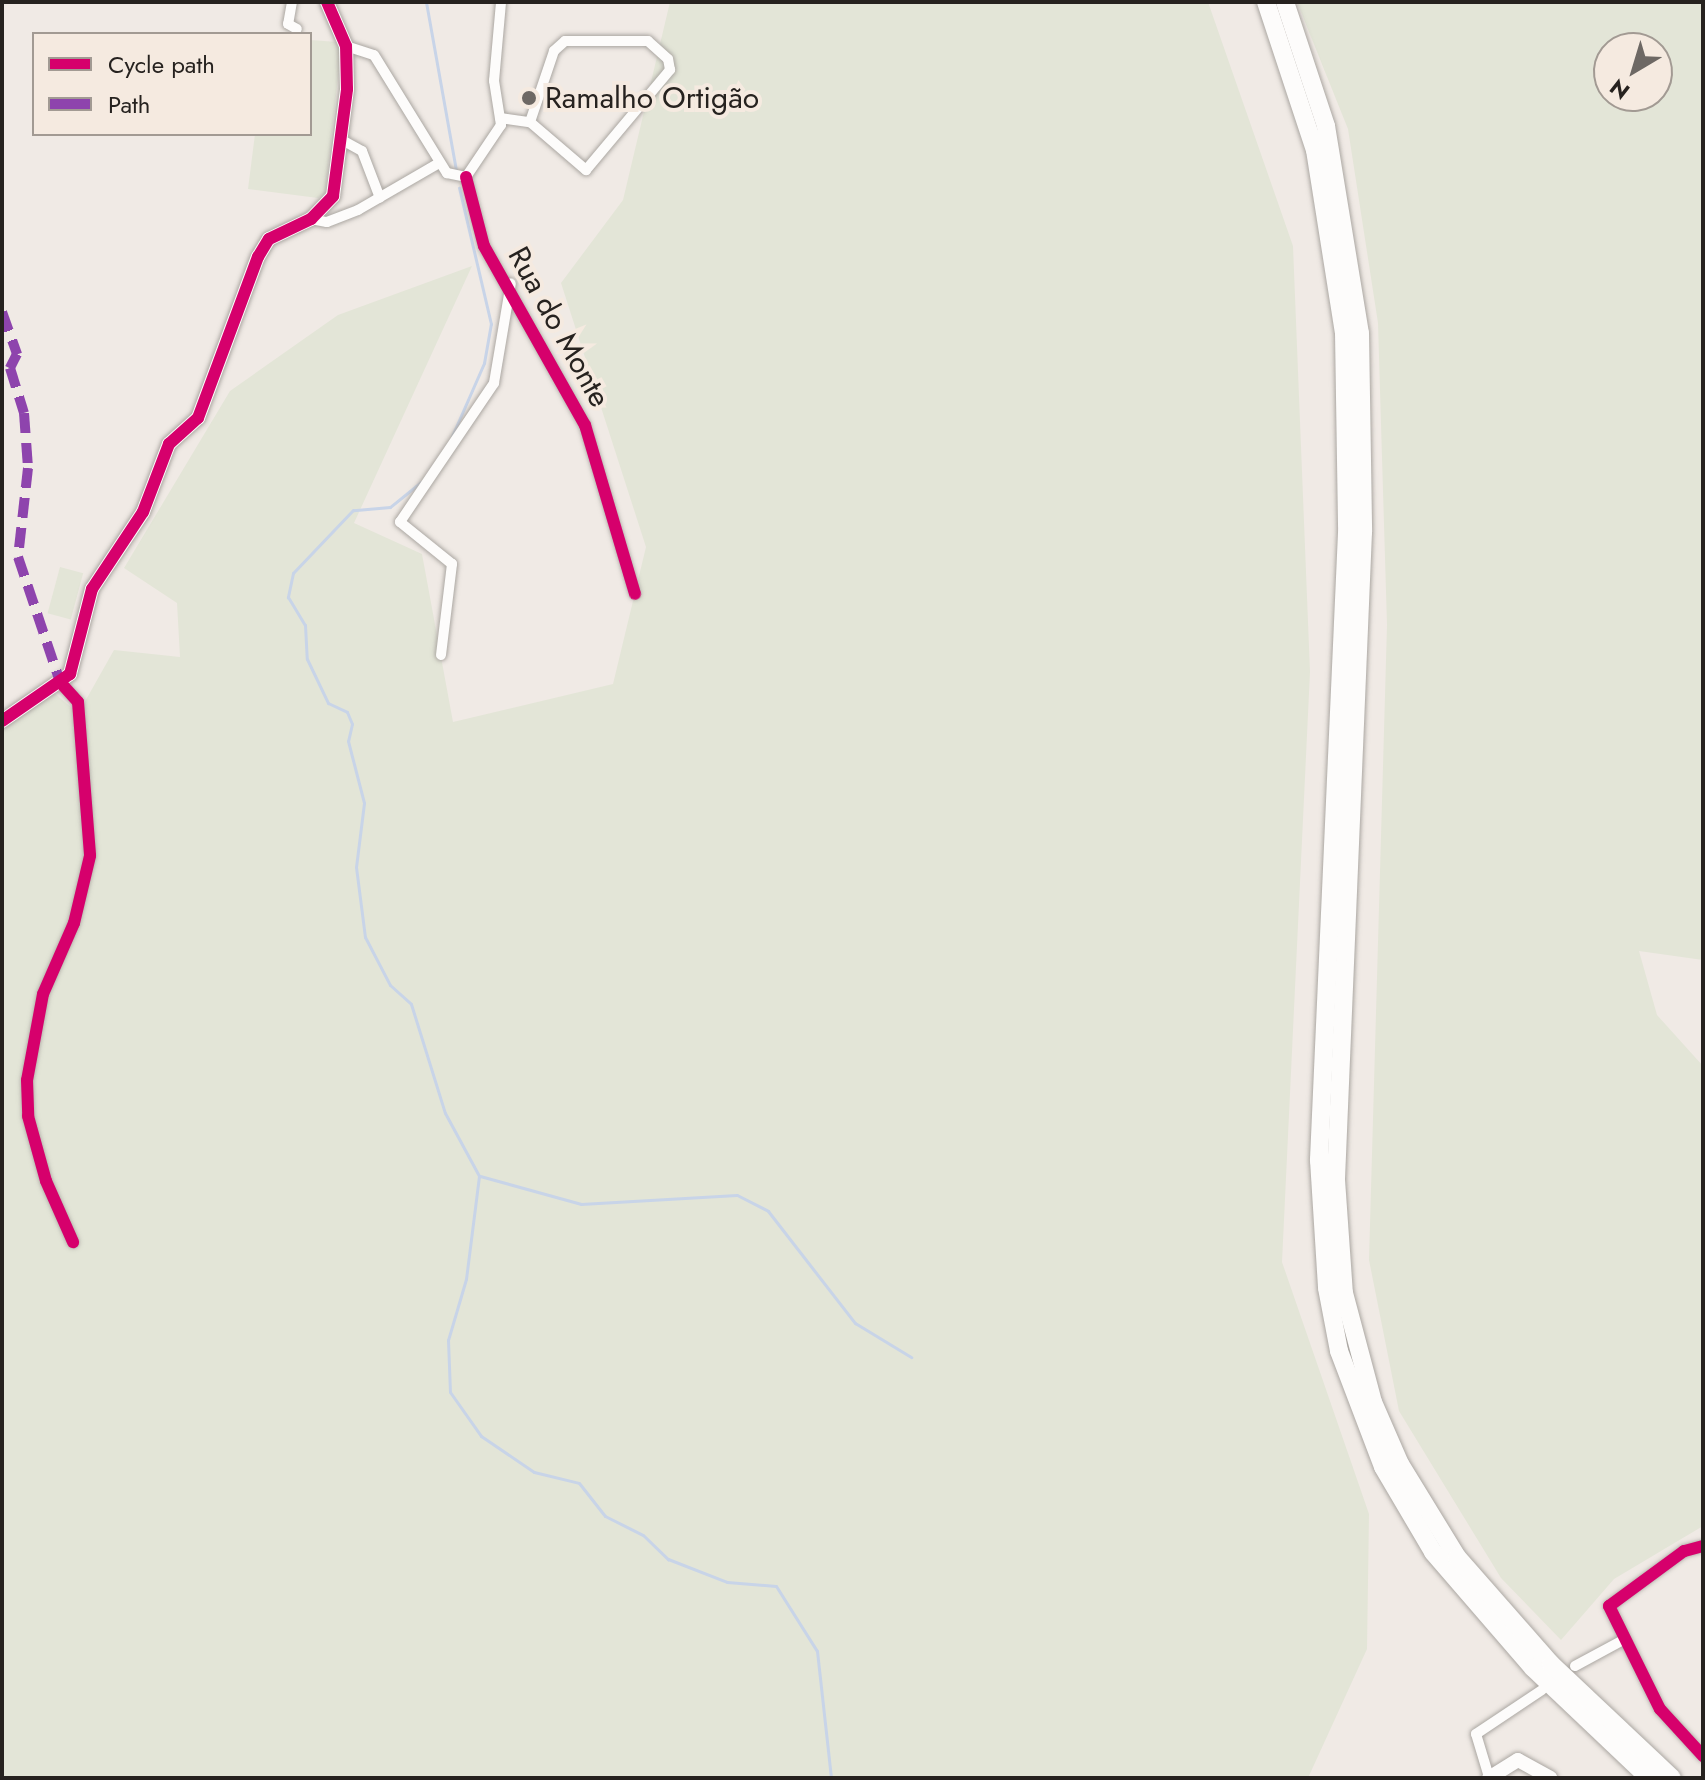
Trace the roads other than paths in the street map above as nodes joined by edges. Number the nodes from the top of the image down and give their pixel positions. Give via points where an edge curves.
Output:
1 (292, 2) edge
2 (327, 2) edge
3 (501, 2) edge
4 (1266, 2) edge
5 (1285, 2) edge
6 (297, 29) dead end
7 (346, 46) junction
8 (500, 118) junction
9 (530, 122) junction
10 (342, 140) junction
11 (439, 163) junction
12 (466, 177) junction
13 (380, 198) junction
14 (311, 219) junction
15 (511, 283) junction
16 (635, 594) dead end
17 (441, 655) dead end
18 (60, 682) junction
19 (2, 721) edge
20 (73, 1242) dead end
21 (1703, 1546) edge
22 (1623, 1640) junction
23 (1575, 1666) dead end
24 (1542, 1690) dead end
25 (1703, 1756) edge
26 (1489, 1778) edge
27 (1550, 1778) edge
28 (1649, 1778) edge
29 (1672, 1778) edge

1 - 6 street via 288,24
2 - 7 street
3 - 8 street via 494,81
4 - 28 highway via 1315,150 1344,333 1347,533 1319,1160 1327,1288 1339,1351 1383,1467 1433,1552 1472,1604
5 - 29 highway via 1326,126 1360,333 1363,532 1336,1180 1344,1293 1373,1402 1441,1533 1523,1634
7 - 10 street
7 - 11 street via 374,55 391,74
8 - 9 street
8 - 12 street via 496,139
9 - 9 street via 586,170 670,70 668,59 648,41 565,41 554,51
10 - 13 street via 362,151
10 - 14 street via 333,196
11 - 12 street via 447,173
11 - 13 street
12 - 15 street, Rua do Monte via 484,246
13 - 14 street via 327,222
14 - 18 street via 269,239 258,257 198,418 169,444 143,512 100,571 78,659
15 - 16 street, Rua do Monte via 585,425
15 - 17 street via 494,383 400,522 452,564
18 - 19 street
18 - 20 street via 78,702 90,856 74,923 43,994 27,1080 42,1167
21 - 22 street via 1617,1596 1610,1618
22 - 23 street
22 - 25 street via 1660,1709
24 - 26 street via 1476,1734
26 - 27 street via 1518,1760

